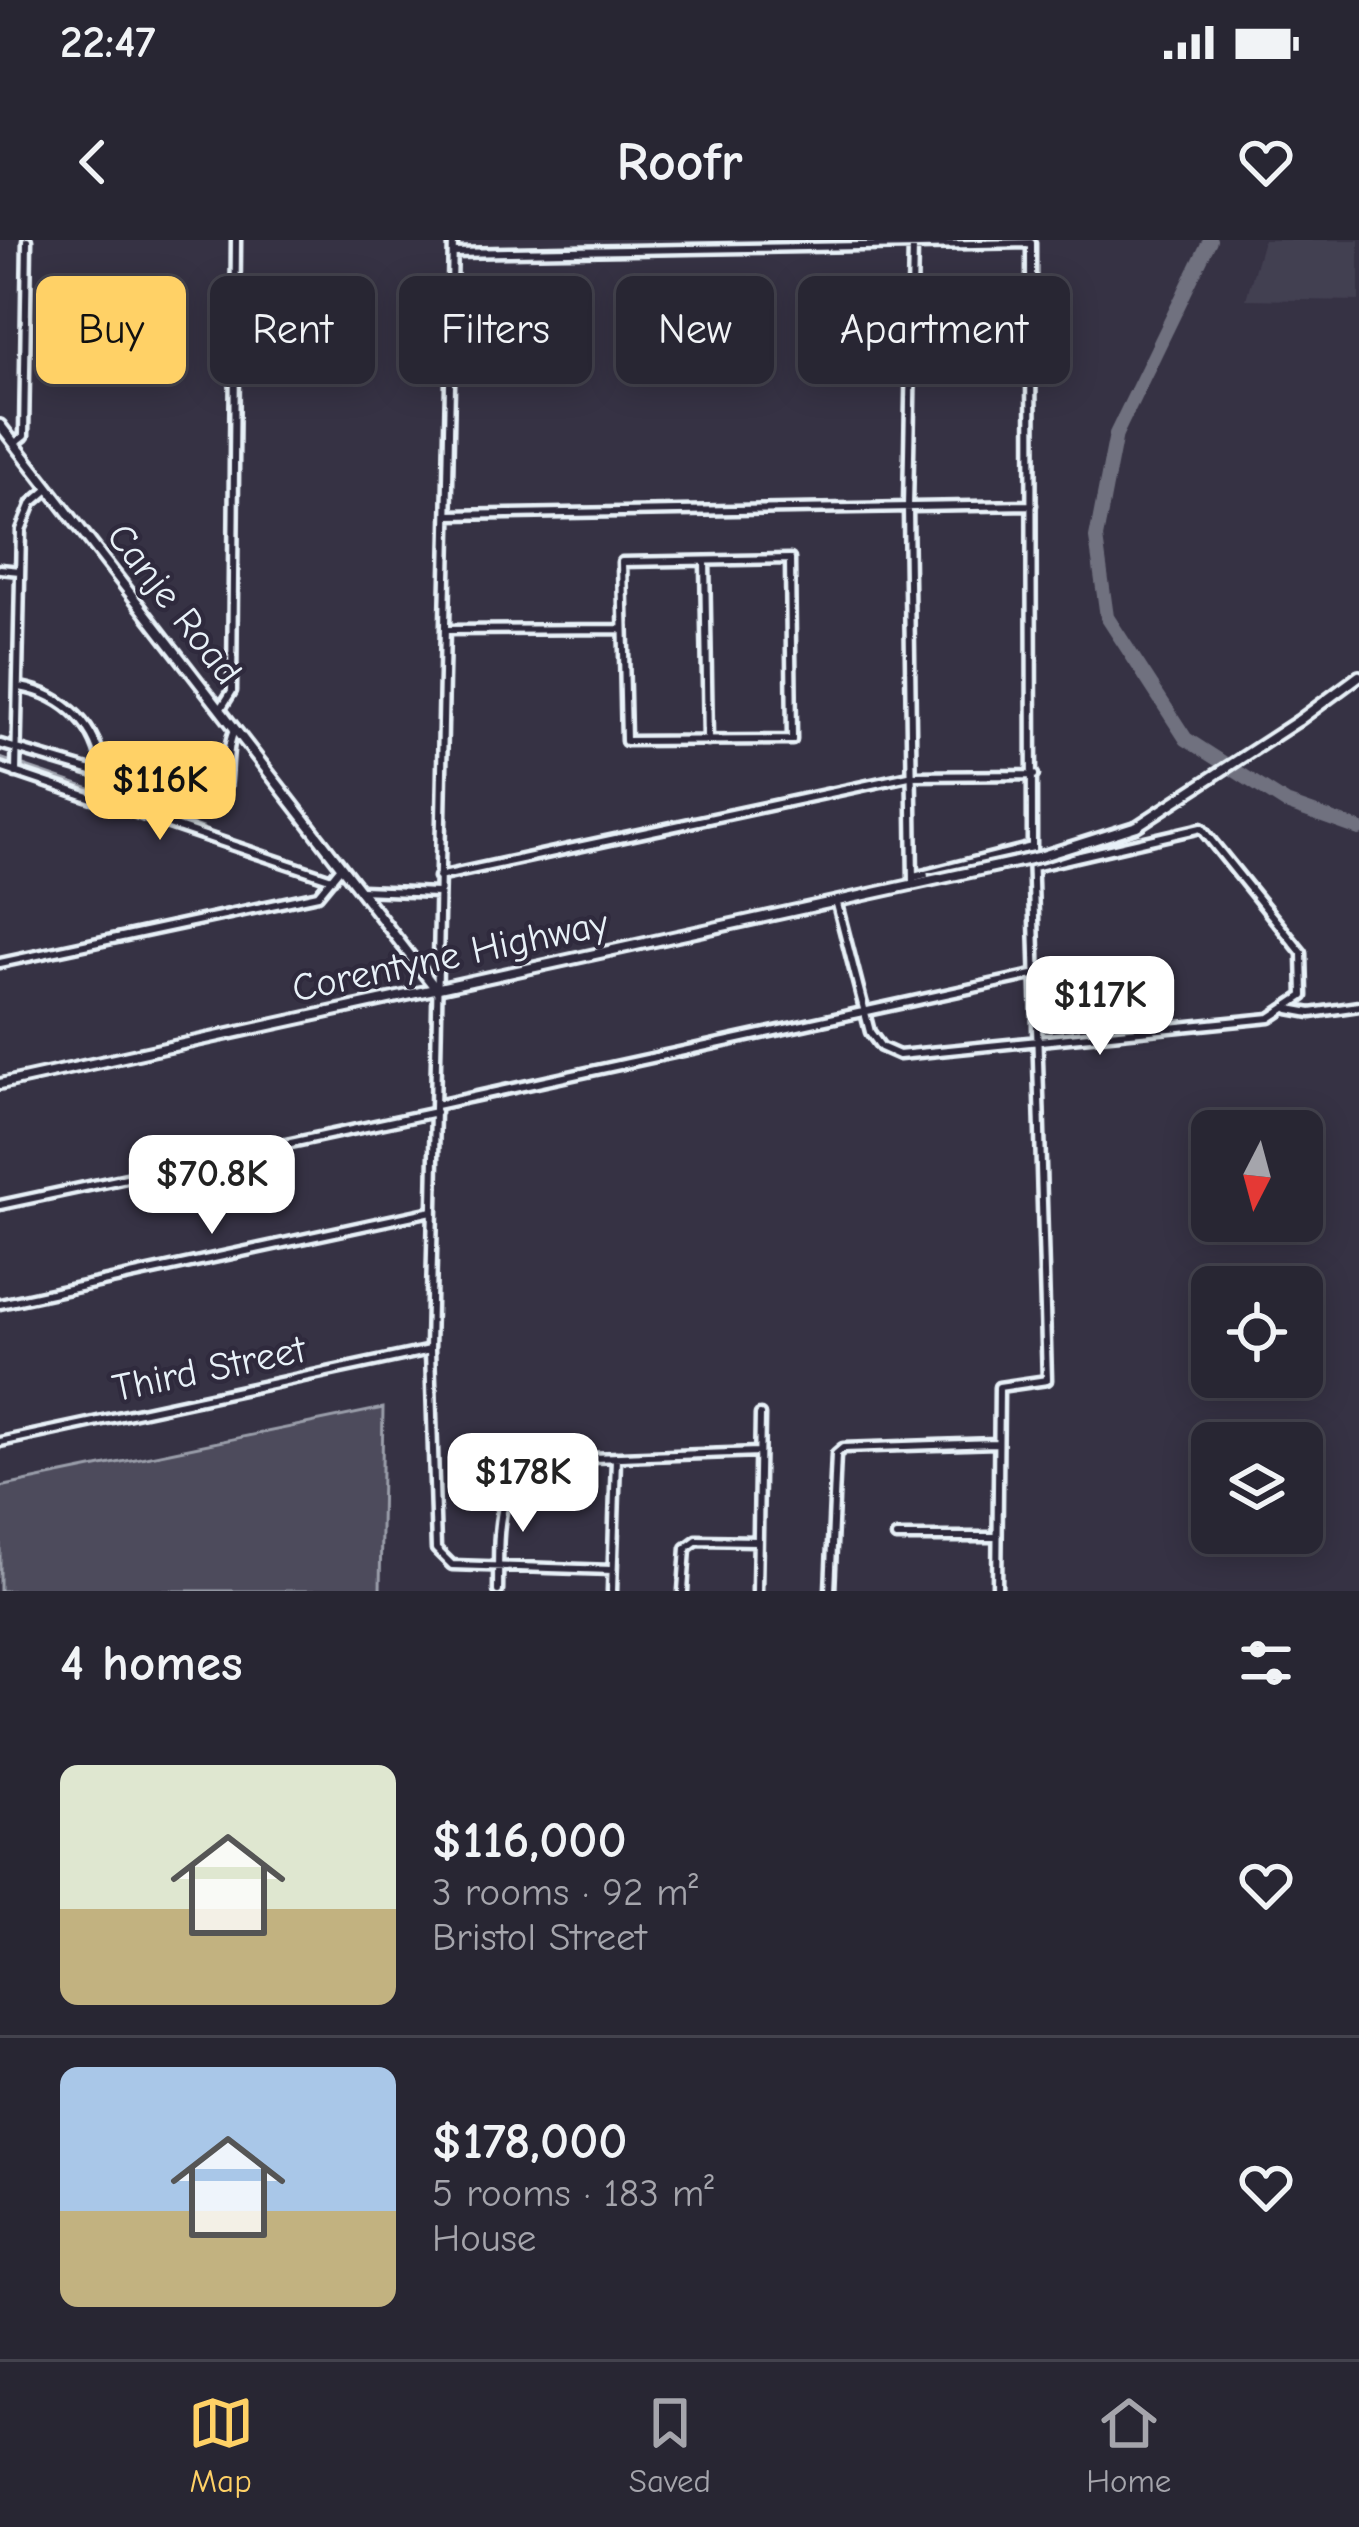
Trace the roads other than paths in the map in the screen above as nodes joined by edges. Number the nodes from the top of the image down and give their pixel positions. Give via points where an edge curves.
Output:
1 (27, 240) edge
2 (236, 240) edge
3 (453, 240) edge
4 (913, 245) junction
5 (453, 253) junction
6 (0, 425) edge
7 (15, 443) junction
8 (46, 491) junction
9 (1032, 505) junction
10 (908, 507) junction
11 (447, 515) junction
12 (705, 561) junction
13 (0, 569) edge
14 (20, 571) junction
15 (622, 629) junction
16 (445, 630) junction
17 (1359, 676) edge
18 (20, 687) junction
19 (220, 710) junction
20 (235, 729) junction
21 (708, 741) junction
22 (0, 744) edge
23 (17, 749) junction
24 (0, 767) edge
25 (16, 773) junction
26 (104, 774) junction
27 (910, 776) junction
28 (1034, 776) junction
29 (1032, 848) junction
30 (342, 865) junction
31 (1033, 868) junction
32 (438, 877) junction
33 (332, 879) junction
34 (913, 882) junction
35 (361, 890) junction
36 (438, 892) junction
37 (837, 904) junction
38 (0, 963) edge
39 (1037, 974) junction
40 (436, 989) junction
41 (1359, 1006) edge
42 (1289, 1009) junction
43 (863, 1014) junction
44 (1040, 1043) junction
45 (0, 1084) edge
46 (436, 1108) junction
47 (0, 1205) edge
48 (432, 1211) junction
49 (0, 1304) edge
50 (430, 1350) junction
51 (760, 1415) dead end
52 (0, 1442) edge
53 (996, 1443) junction
54 (759, 1452) junction
55 (616, 1457) junction
56 (896, 1537) dead end
57 (997, 1538) junction
58 (758, 1540) junction
59 (499, 1566) junction
60 (612, 1570) junction
61 (498, 1591) edge
62 (612, 1591) edge
63 (683, 1591) edge
64 (757, 1591) edge
65 (830, 1591) edge
66 (997, 1591) edge

1 - 7 street via 23,436
2 - 19 street via 232,691
3 - 5 street
4 - 5 street
4 - 9 street via 1031,243
4 - 10 street
5 - 11 street
6 - 7 main road, Canje Road
7 - 8 main road, Canje Road
8 - 14 street via 25,516
8 - 19 main road, Canje Road
9 - 10 street
9 - 28 street
10 - 11 street
10 - 27 street
11 - 16 street
12 - 15 street via 622,562
12 - 21 street
12 - 21 street via 790,559 792,740
13 - 14 street
14 - 18 street
15 - 16 street
15 - 21 street via 626,741
16 - 32 street
17 - 34 main road, Corentyne Highway, bridge via 1137,826
18 - 23 street
18 - 26 street via 62,701 100,748
19 - 20 main road, Canje Road
20 - 26 street via 217,808
20 - 30 main road, Canje Road
22 - 23 street
23 - 25 street
23 - 26 street
24 - 25 street
25 - 33 street
27 - 28 street
27 - 32 street
27 - 34 street
28 - 29 street
29 - 31 street
29 - 34 street
30 - 33 street
30 - 35 main road, Canje Road
31 - 39 street
31 - 42 street via 1201,828 1302,953 1303,996
32 - 36 street
33 - 38 street via 318,895
34 - 37 main road, Corentyne Highway
35 - 36 street
35 - 40 main road, Canje Road
36 - 40 street
37 - 40 main road, Corentyne Highway
37 - 43 street
39 - 43 street
39 - 44 street
40 - 45 main road, Corentyne Highway
40 - 46 street
41 - 42 street
42 - 44 street via 1270,1018
43 - 44 street via 881,1047 899,1055
43 - 46 street
44 - 53 street via 1046,1380 1006,1383 998,1394
46 - 47 street
46 - 48 street
48 - 49 street
48 - 50 street
50 - 52 street, Third Street
50 - 59 street via 436,1549 443,1561
51 - 54 street
53 - 57 street
53 - 65 street via 836,1454
54 - 55 street
54 - 58 street
55 - 59 street via 537,1460 521,1468 506,1490
55 - 60 street
56 - 57 street
57 - 66 street
58 - 63 street via 697,1540 686,1549
58 - 64 street
59 - 60 street
59 - 61 street
60 - 62 street

